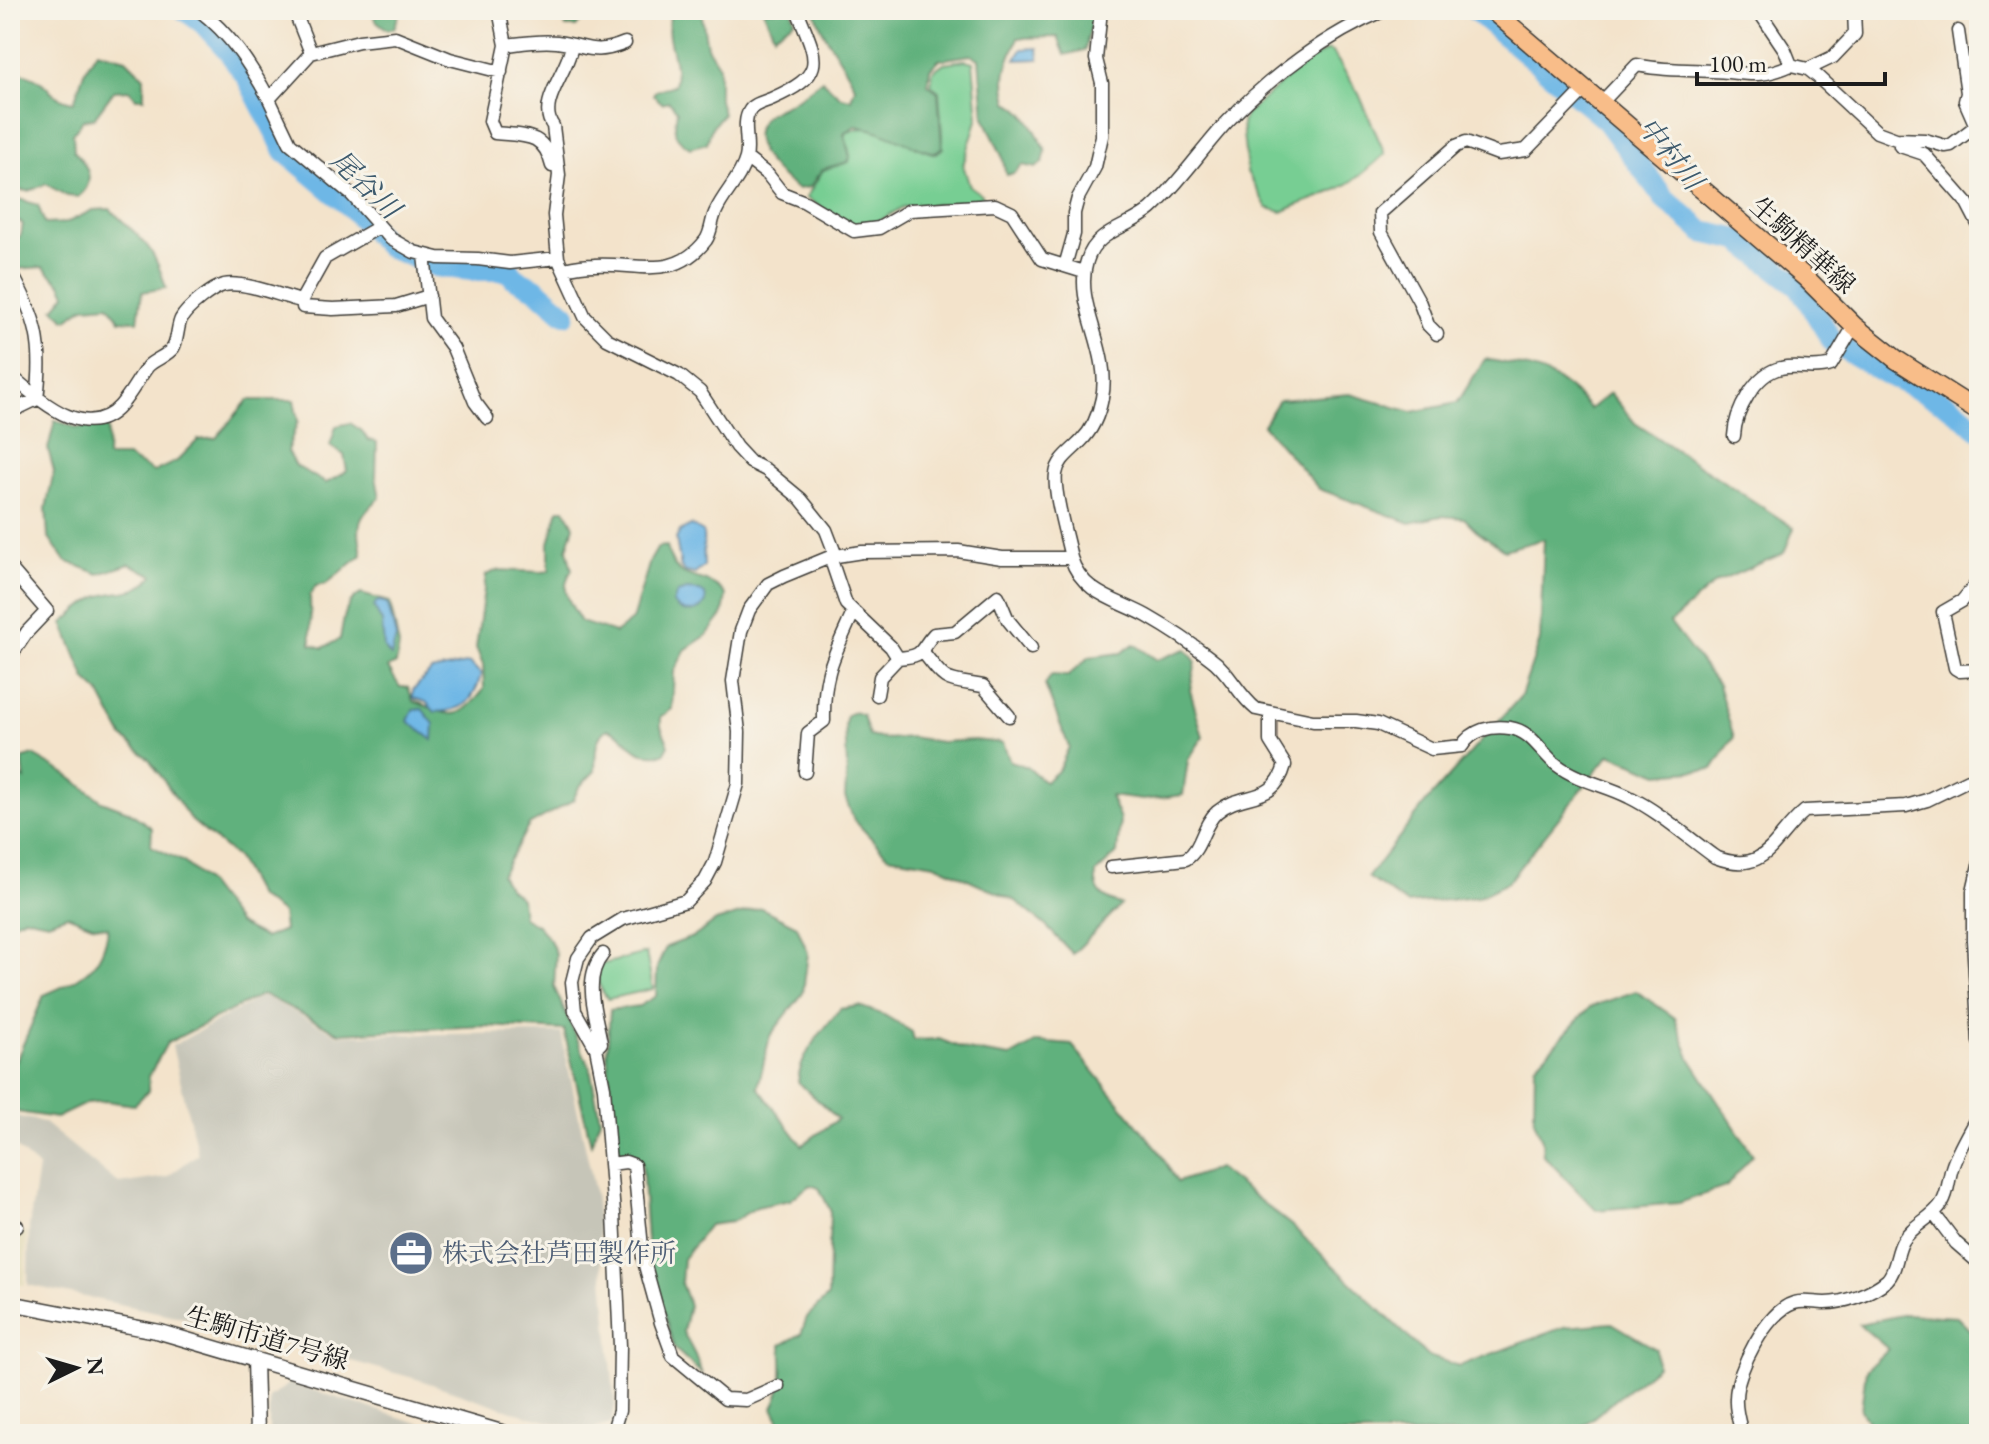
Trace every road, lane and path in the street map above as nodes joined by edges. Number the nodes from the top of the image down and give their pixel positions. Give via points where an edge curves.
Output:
1 (199, 10) edge
2 (294, 10) edge
3 (499, 10) edge
4 (797, 10) edge
5 (1101, 10) edge
6 (1385, 10) edge
7 (1492, 10) edge
8 (1758, 10) edge
9 (1854, 10) edge
10 (1958, 31) dead end
11 (625, 43) dead end
12 (506, 45) junction
13 (572, 45) junction
14 (311, 53) junction
15 (1791, 65) junction
16 (1808, 69) junction
17 (501, 72) junction
18 (1585, 89) junction
19 (269, 99) junction
20 (1601, 103) junction
21 (1978, 127) edge
22 (1877, 132) junction
23 (746, 158) junction
24 (558, 185) junction
25 (1979, 226) edge
26 (379, 227) junction
27 (424, 255) junction
28 (561, 264) junction
29 (1065, 266) junction
30 (10, 270) edge
31 (1084, 272) junction
32 (429, 296) junction
33 (303, 307) dead end
34 (1854, 326) junction
35 (1437, 334) dead end
36 (10, 375) edge
37 (37, 399) junction
38 (10, 412) edge
39 (1979, 412) edge
40 (487, 418) dead end
41 (1734, 436) dead end
42 (833, 557) junction
43 (1071, 558) junction
44 (10, 568) edge
45 (1979, 581) edge
46 (853, 613) junction
47 (1031, 648) dead end
48 (923, 652) junction
49 (10, 657) edge
50 (898, 658) junction
51 (1979, 670) edge
52 (877, 695) dead end
53 (1270, 713) junction
54 (1009, 716) dead end
55 (805, 772) dead end
56 (1979, 785) edge
57 (1979, 865) edge
58 (1111, 867) dead end
59 (603, 954) dead end
60 (1979, 1042) edge
61 (596, 1048) junction
62 (1979, 1113) edge
63 (610, 1164) junction
64 (1934, 1214) junction
65 (1979, 1263) edge
66 (10, 1303) edge
67 (255, 1360) junction
68 (778, 1386) dead end
69 (257, 1434) edge
70 (508, 1434) edge
71 (612, 1434) edge
72 (1742, 1434) edge

1 - 19 street via 235,44
2 - 14 street
3 - 12 street
4 - 23 street via 815,64 796,88 749,111
5 - 29 street via 1096,59 1102,83 1102,136 1095,167 1078,198
6 - 31 street via 1315,50 1243,106 1149,211 1095,245
7 - 18 main road, 生駒精華線
8 - 15 street
9 - 16 street via 1855,34 1833,57
10 - 21 street via 1965,101
11 - 13 street via 607,50
12 - 13 street
12 - 17 street
13 - 24 street via 571,58 548,101
14 - 17 street via 395,37
14 - 19 street
15 - 16 street
15 - 20 street via 1749,76 1637,65
16 - 22 street
17 - 24 street via 491,127 495,133 541,141
18 - 20 main road, 生駒精華線
18 - 35 street via 1526,150 1498,154 1466,142 1456,146 1380,213 1381,232
19 - 26 street via 290,143 352,195
20 - 34 main road, 生駒精華線 via 1806,278
21 - 22 street via 1945,146
22 - 25 street via 1924,154 1967,203
23 - 28 street via 715,211 708,237 676,264
23 - 29 street via 782,193 854,231 879,228 910,210 995,205 1012,213 1042,259
24 - 28 street via 554,215
26 - 27 street
26 - 37 street via 325,258 301,301 239,284 211,291 182,317 173,348 149,364 110,415 66,417
27 - 28 street
27 - 32 street
28 - 42 street via 595,330 700,392 736,447 807,507 826,530
29 - 31 street
30 - 37 street via 38,334
31 - 43 street via 1104,390 1092,427 1055,475
32 - 33 street via 396,306
32 - 40 street via 431,318 453,348
34 - 39 main road, 生駒精華線
34 - 41 street via 1831,365 1768,373 1734,421
36 - 37 street
37 - 38 street
42 - 43 street via 944,551
42 - 46 street via 840,590
42 - 61 street via 768,584 749,610 733,681 738,784 705,881 686,901 605,928 578,958 572,982 575,1011
43 - 53 street via 1086,585 1147,616 1212,659 1248,703
44 - 49 street via 47,611
45 - 51 street via 1962,601 1943,612 1955,668
46 - 50 street
46 - 55 street via 828,669 824,721 808,733
47 - 48 street via 1008,620 998,596 955,632 934,634
48 - 50 street
48 - 54 street via 948,681 983,686
50 - 52 street via 880,677
53 - 56 street via 1378,724 1432,749 1462,746 1480,730 1508,727 1537,744 1555,764 1631,798 1727,862 1755,860 1770,852 1805,811 1906,806 1968,780
53 - 58 street via 1270,741 1285,765 1273,789 1218,811 1186,859
57 - 60 street via 1973,940
59 - 61 street via 591,983 601,1043
61 - 63 street
62 - 64 street
63 - 68 street via 634,1165 643,1258 673,1356 725,1399 746,1400
63 - 71 street via 620,1346 619,1411
64 - 65 street
64 - 72 street via 1904,1240 1887,1279 1855,1297 1792,1303 1781,1311 1752,1349 1739,1379 1735,1396
66 - 67 street, 生駒市道7号線 via 160,1332
67 - 69 street
67 - 70 street, 生駒市道7号線

